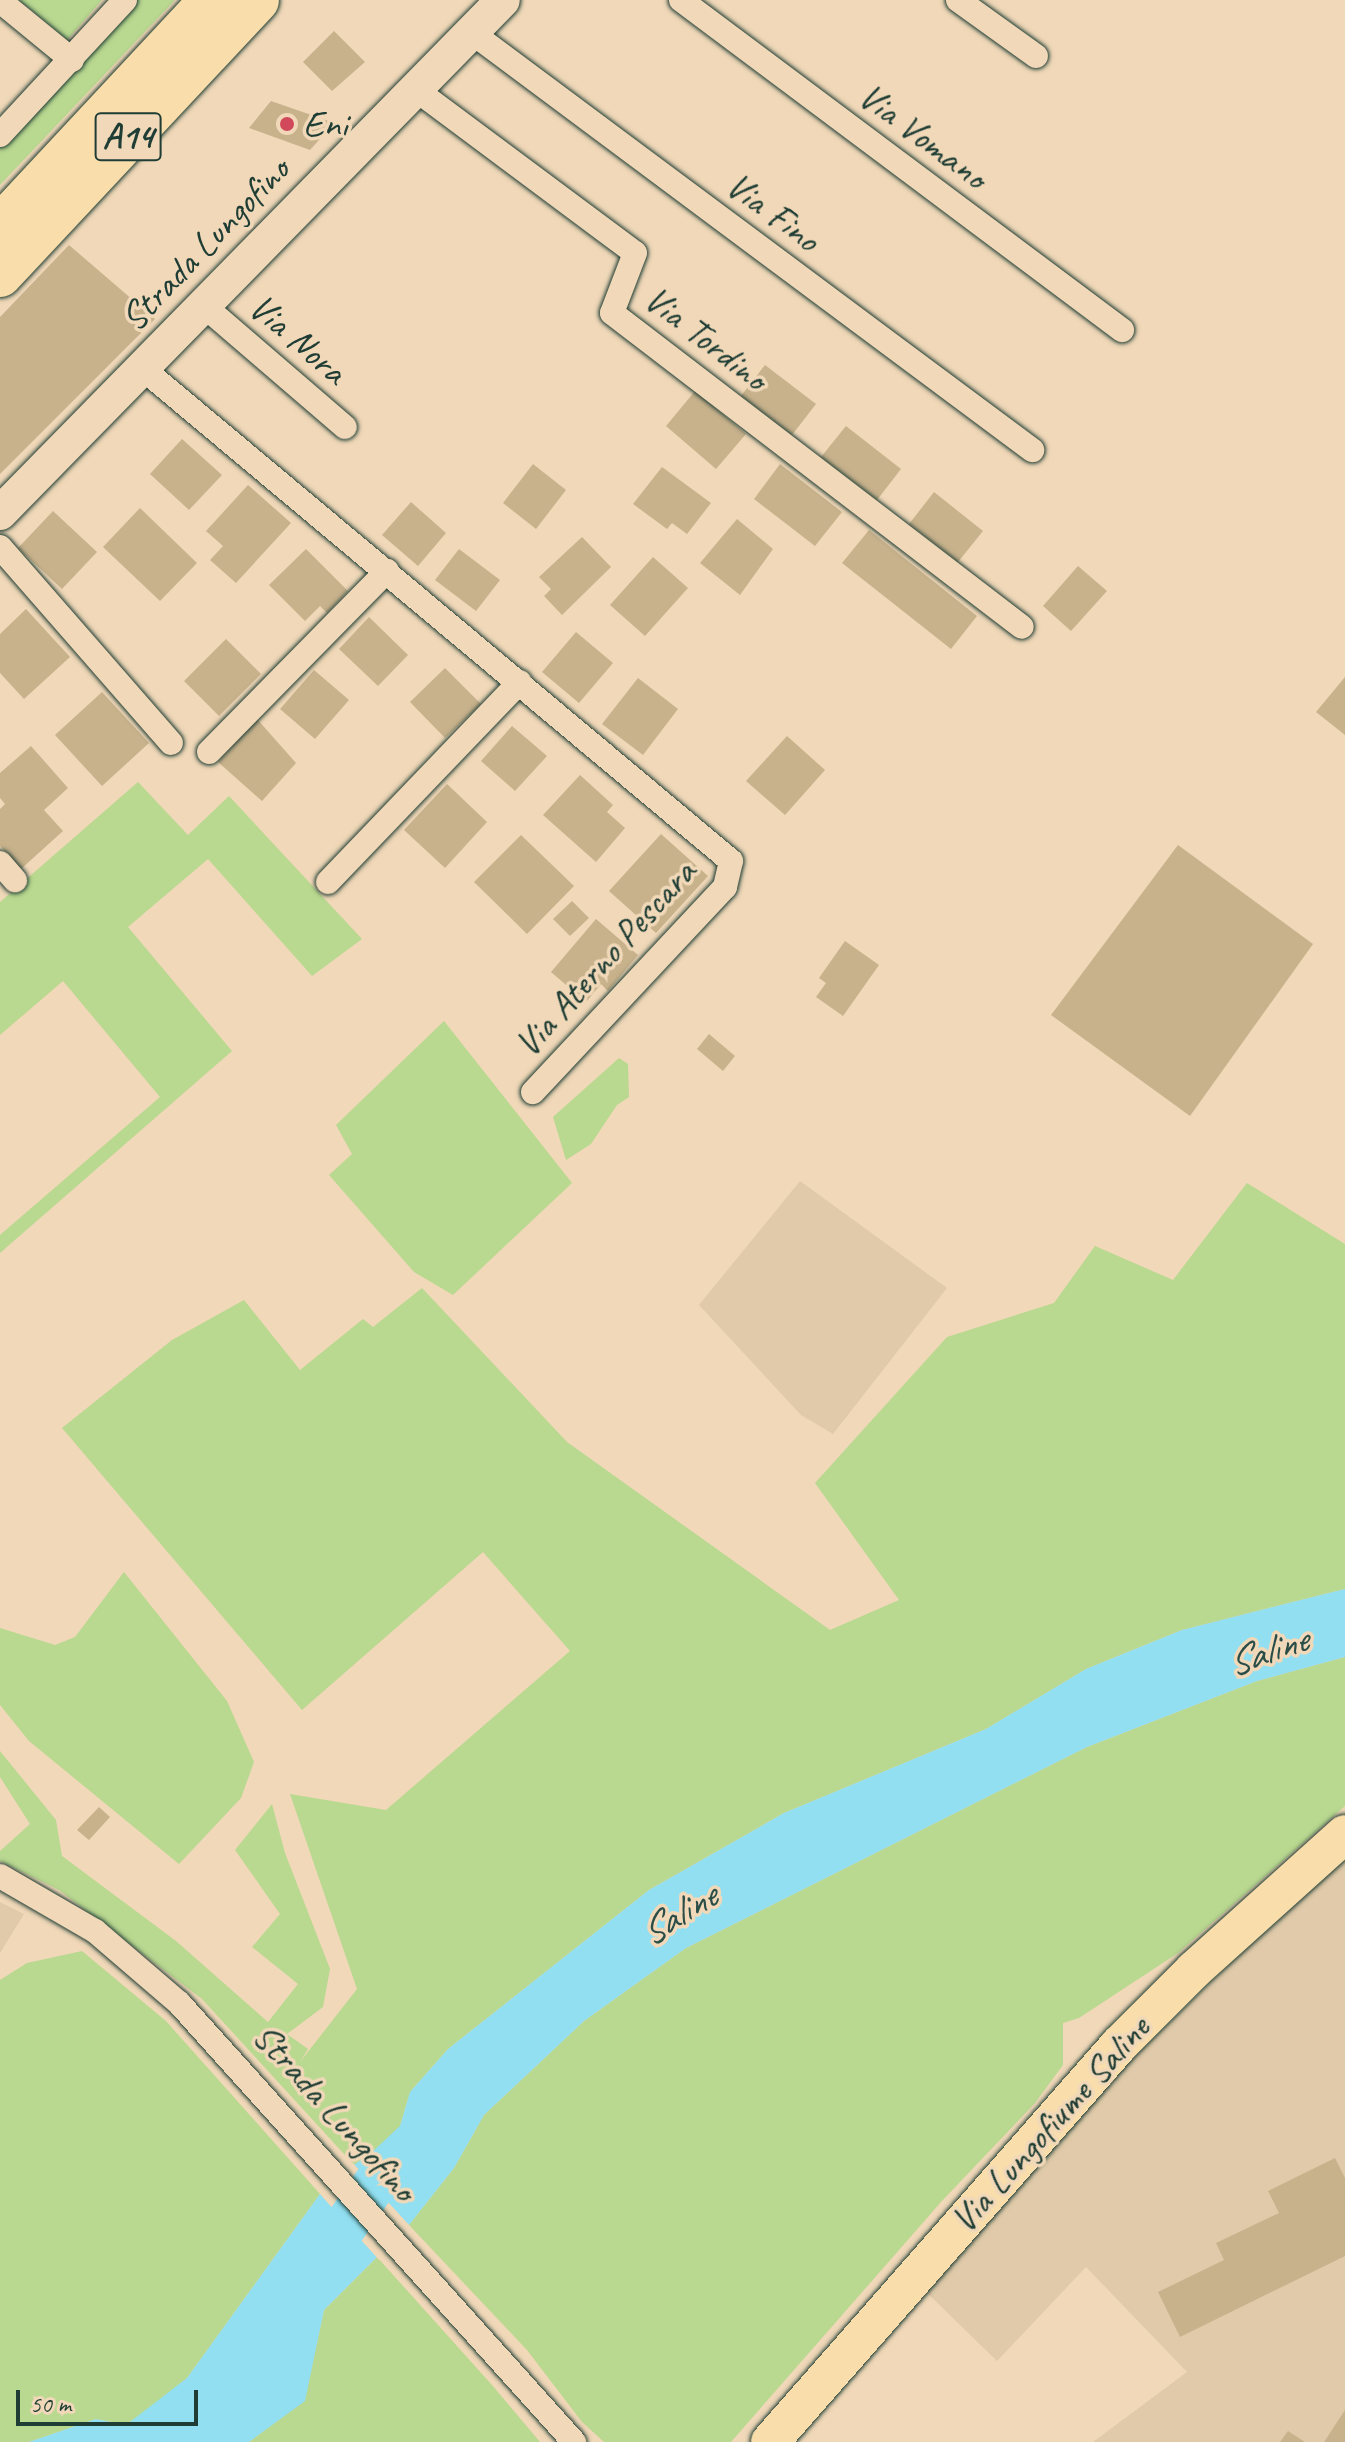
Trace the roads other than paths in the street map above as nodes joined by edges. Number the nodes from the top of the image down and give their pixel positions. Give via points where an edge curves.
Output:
1 (125, 0) edge
2 (212, 0) edge
3 (257, 0) edge
4 (503, 0) edge
5 (681, 0) edge
6 (958, 0) edge
7 (0, 1) edge
8 (471, 32) junction
9 (1036, 56) dead end
10 (72, 60) junction
11 (415, 89) junction
12 (0, 135) edge
13 (0, 227) edge
14 (0, 275) edge
15 (203, 305) junction
16 (1122, 330) dead end
17 (142, 368) junction
18 (345, 427) dead end
19 (1032, 450) dead end
20 (0, 513) edge
21 (0, 547) edge
22 (387, 571) junction
23 (1022, 627) dead end
24 (520, 682) junction
25 (171, 743) dead end
26 (209, 752) dead end
27 (328, 882) dead end
28 (533, 1092) dead end
29 (1345, 1834) edge
30 (0, 1876) edge
31 (770, 2439) edge
32 (574, 2442) edge

1 - 10 street
2 - 13 highway, A14
3 - 14 highway, A14
4 - 8 main road, Strada Lungofino
5 - 16 street, Via Vomano
6 - 9 street
7 - 10 street
8 - 11 main road, Strada Lungofino
8 - 19 street, Via Fino
10 - 12 street
11 - 15 main road, Strada Lungofino
11 - 23 street, Via Tordino via 635,253 612,313
15 - 17 main road, Strada Lungofino
15 - 18 street, Via Nora
17 - 20 main road, Strada Lungofino
17 - 22 street, Via Aterno Pescara
21 - 25 street
22 - 24 street, Via Aterno Pescara
22 - 26 street
24 - 27 street
24 - 28 street, Via Aterno Pescara via 731,861 725,887
29 - 31 main road, Via Lungofiume Saline via 1127,2036
30 - 32 street, Strada Lungofino via 95,1931 179,2003

